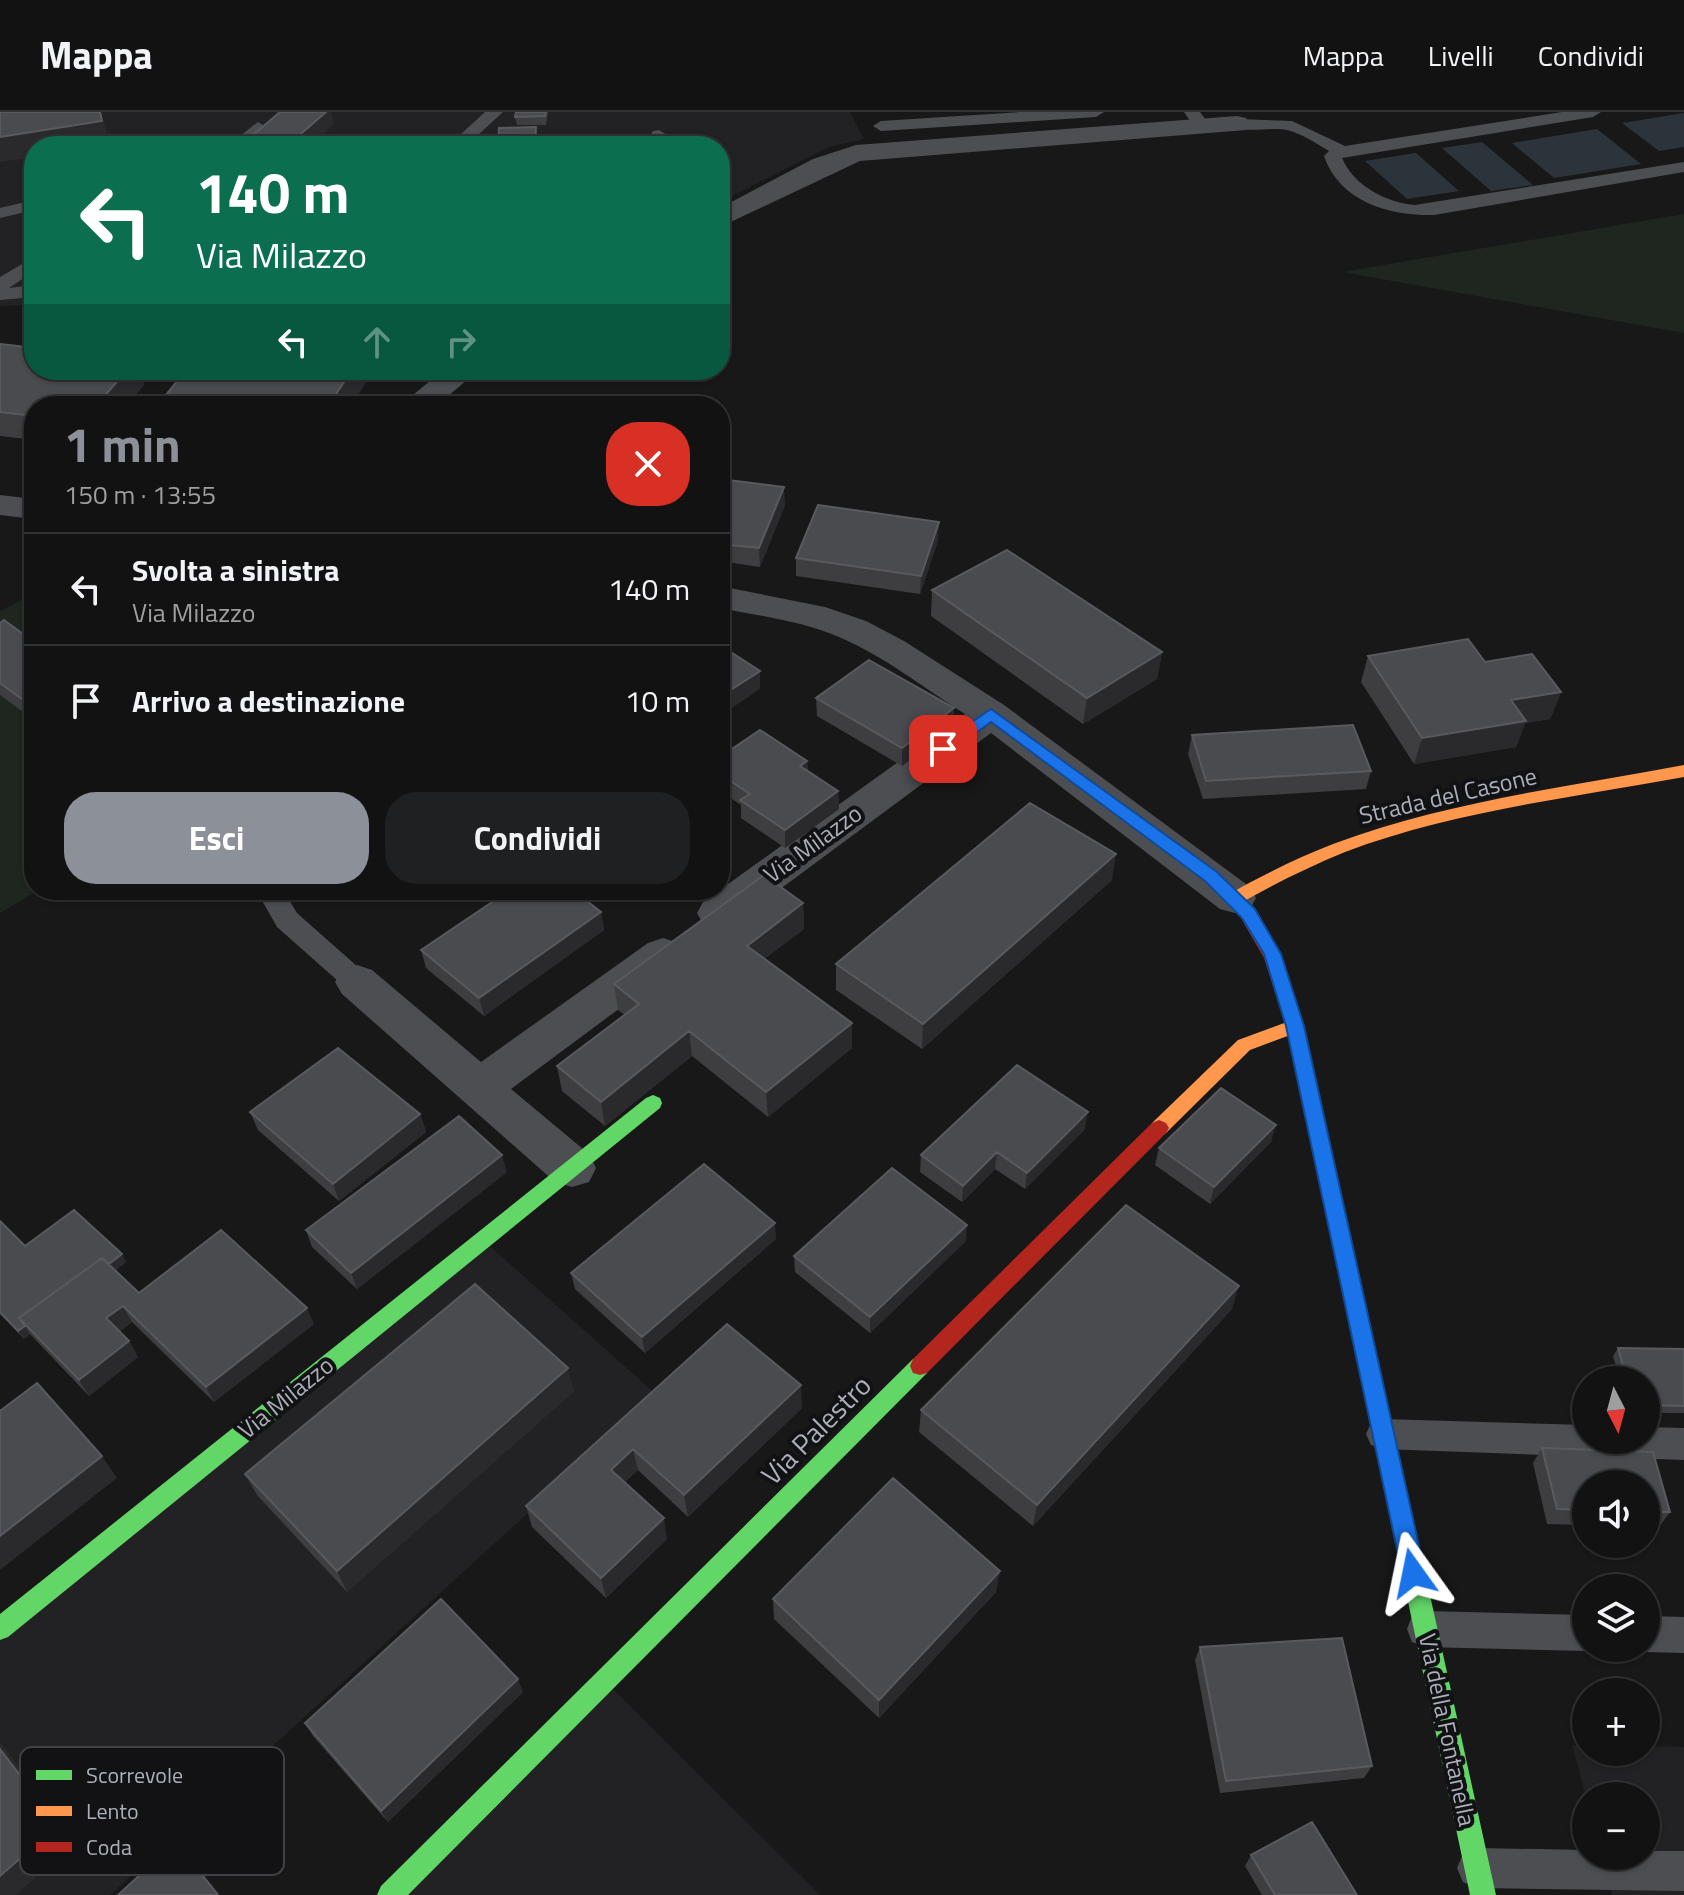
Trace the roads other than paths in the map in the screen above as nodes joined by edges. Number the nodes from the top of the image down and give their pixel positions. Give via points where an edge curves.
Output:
1 (495, 112) edge
2 (1096, 112) edge
3 (1593, 112) edge
4 (1198, 119) edge
5 (1237, 124) joint
6 (258, 127) edge
7 (878, 129) edge
8 (247, 136) edge
9 (467, 136) edge
10 (1342, 152) junction
11 (1684, 167) edge
12 (24, 207) edge
13 (0, 213) edge
14 (730, 214) edge
15 (24, 264) edge
16 (0, 268) edge
17 (24, 269) edge
18 (0, 285) edge
19 (24, 292) edge
20 (0, 294) edge
21 (450, 380) edge
22 (429, 396) edge
23 (0, 505) edge
24 (24, 508) edge
25 (730, 601) edge
26 (991, 714) junction
27 (1684, 771) edge
28 (1235, 898) junction
29 (275, 900) edge
30 (357, 982) joint
31 (1295, 1026) junction
32 (480, 1087) junction
33 (653, 1103) dead end
34 (572, 1168) junction
35 (1383, 1434) junction
36 (1684, 1444) edge
37 (0, 1629) edge
38 (1425, 1629) junction
39 (1572, 1633) edge
40 (1660, 1634) edge
41 (1684, 1635) edge
42 (1684, 1871) edge
43 (1480, 1882) edge
44 (390, 1895) edge

1 - 9 lane
2 - 7 lane
3 - 10 lane
4 - 5 street
4 - 7 street
5 - 10 lane via 1285,122
6 - 8 lane
7 - 14 street
10 - 11 lane via 1333,156 1336,165 1373,204 1407,212
12 - 13 lane
15 - 16 lane
17 - 18 lane
19 - 20 lane
21 - 22 street
23 - 24 street
25 - 26 street, Via della Fontanella via 812,615 853,629
26 - 28 street, Via della Fontanella
26 - 32 street, Via Milazzo
27 - 28 street, Strada del Casone via 1379,834 1314,854
28 - 31 street, Via della Fontanella via 1273,954
29 - 30 lane via 287,920
30 - 32 street
31 - 35 street, Via della Fontanella
31 - 44 street, Via Palestro via 1244,1045 1221,1066
32 - 34 street
33 - 34 street, Via Milazzo
34 - 37 street, Via Milazzo
35 - 36 lane
35 - 38 street, Via della Fontanella
38 - 39 lane
38 - 43 street, Via della Fontanella
40 - 41 lane
42 - 43 lane

